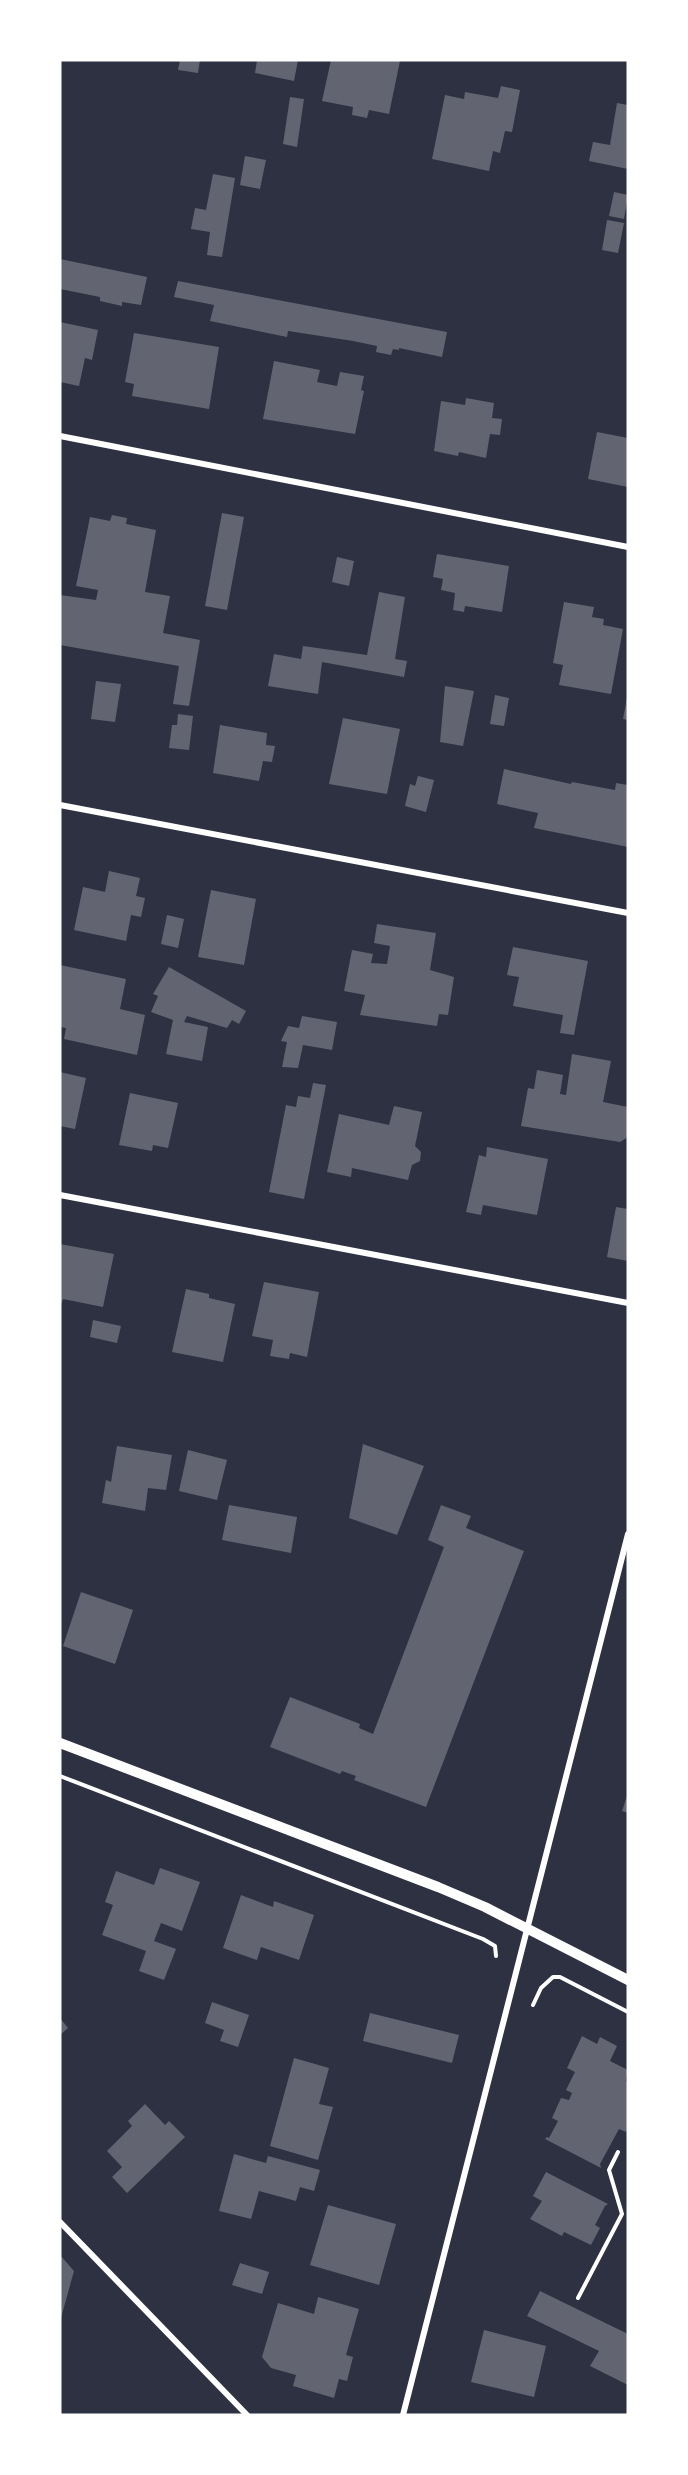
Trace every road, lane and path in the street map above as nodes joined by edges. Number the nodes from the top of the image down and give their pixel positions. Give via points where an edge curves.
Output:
1 (60, 436) edge
2 (628, 547) edge
3 (60, 805) edge
4 (628, 913) edge
5 (60, 1195) edge
6 (628, 1303) edge
7 (628, 1534) edge
8 (60, 1743) edge
9 (60, 1776) edge
10 (526, 1928) junction
11 (495, 1963) dead end
12 (628, 1980) edge
13 (533, 2006) dead end
14 (628, 2012) edge
15 (618, 2152) dead end
16 (622, 2214) junction
17 (628, 2214) edge
18 (60, 2222) edge
19 (579, 2298) dead end
20 (247, 2415) edge
21 (403, 2415) edge

1 - 2 street
3 - 4 street
5 - 6 street
7 - 10 street
8 - 10 street via 438,1887
9 - 11 path via 483,1939 495,1946
10 - 12 street
10 - 21 street
13 - 14 path via 541,1988 553,1977 560,1977
15 - 16 path via 609,2170
16 - 17 path
16 - 19 path
18 - 20 street

